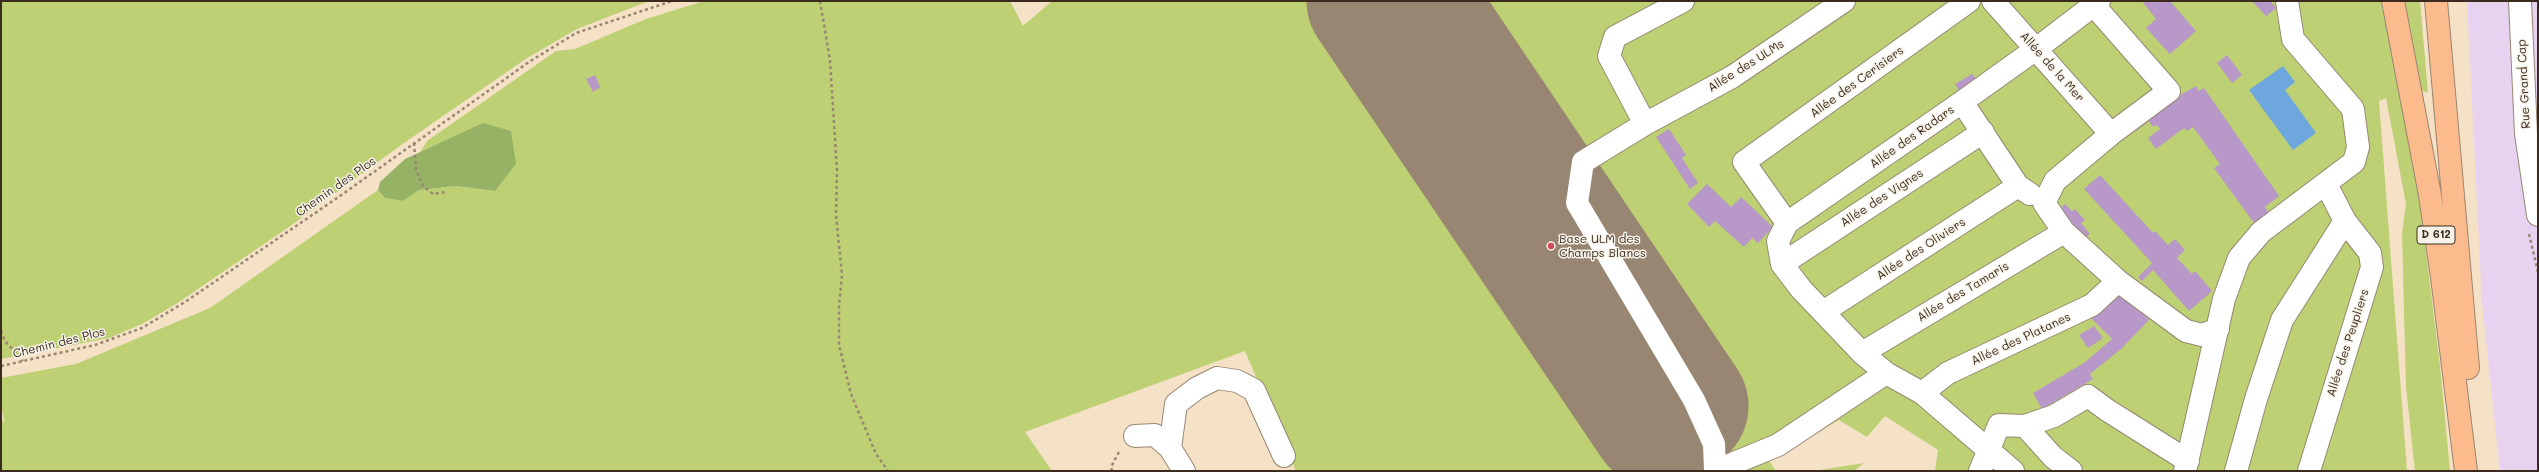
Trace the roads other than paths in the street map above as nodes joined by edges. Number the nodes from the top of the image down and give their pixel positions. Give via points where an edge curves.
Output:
1 (1683, 1) edge
2 (1844, 1) edge
3 (1969, 1) edge
4 (1993, 1) edge
5 (2286, 1) edge
6 (2393, 1) edge
7 (2436, 1) edge
8 (2446, 1) edge
9 (2520, 1) edge
10 (2094, 2) edge
11 (2036, 49) junction
12 (1962, 102) junction
13 (1645, 124) junction
14 (1983, 132) junction
15 (2111, 134) junction
16 (2452, 181) junction
17 (2326, 184) junction
18 (2018, 186) junction
19 (2044, 203) junction
20 (2538, 215) edge
21 (2345, 221) junction
22 (1787, 223) junction
23 (2064, 232) junction
24 (1782, 264) junction
25 (2118, 281) junction
26 (1823, 312) junction
27 (2218, 329) junction
28 (1862, 353) junction
29 (1886, 373) junction
30 (1922, 393) junction
31 (2025, 426) junction
32 (1135, 436) dead end
33 (1170, 448) junction
34 (1988, 450) junction
35 (1284, 456) dead end
36 (2187, 466) edge
37 (1715, 470) edge
38 (1184, 471) edge
39 (1980, 471) edge
40 (2013, 471) edge
41 (2071, 471) edge
42 (2236, 471) edge
43 (2309, 471) edge
44 (2466, 471) edge
45 (2477, 471) edge

1 - 13 street via 1614,36 1609,56
2 - 13 street, Allée des ULMs via 1732,77
3 - 22 street, Allée des Cerisiers via 1744,162
4 - 11 street, Allée de la Mer
5 - 17 street via 2293,39 2353,109 2358,148 2354,162
6 - 44 highway, D 612 via 2432,210
7 - 16 highway, D 612
8 - 16 highway, D 612
9 - 20 street, Rue Grand Cap via 2526,134
10 - 11 street, Allée des Radars
10 - 15 street via 2169,91
11 - 12 street, Allée des Radars
11 - 15 street, Allée de la Mer
12 - 14 street
12 - 22 street, Allée des Radars
13 - 37 street, Allée des ULMs via 1583,162 1577,203 1694,400 1714,444
14 - 18 street
14 - 24 street, Allée des Vignes
15 - 19 street via 2055,181
16 - 45 highway, D 612
17 - 21 street, Allée des Peupliers
17 - 27 street via 2261,232 2239,258 2224,299
18 - 19 street
18 - 26 street, Allée des Oliviers
19 - 23 street
21 - 42 street via 2282,320
21 - 43 street, Allée des Peupliers via 2370,253 2372,267
22 - 24 street via 1778,241
23 - 25 street
23 - 28 street, Allée des Tamaris
24 - 26 street
25 - 27 street via 2186,331 2202,335
25 - 30 street, Allée des Platanes via 2092,305 1948,373
26 - 28 street
27 - 36 street
28 - 29 street
29 - 30 street
29 - 37 street via 1778,446
30 - 34 street
31 - 34 street via 1999,426
31 - 36 street via 2054,416 2088,396
31 - 41 street via 2053,457
32 - 33 street via 1155,435
33 - 35 street via 1176,404 1197,388 1217,378 1237,380 1254,390
33 - 38 street
34 - 39 street
34 - 40 street

